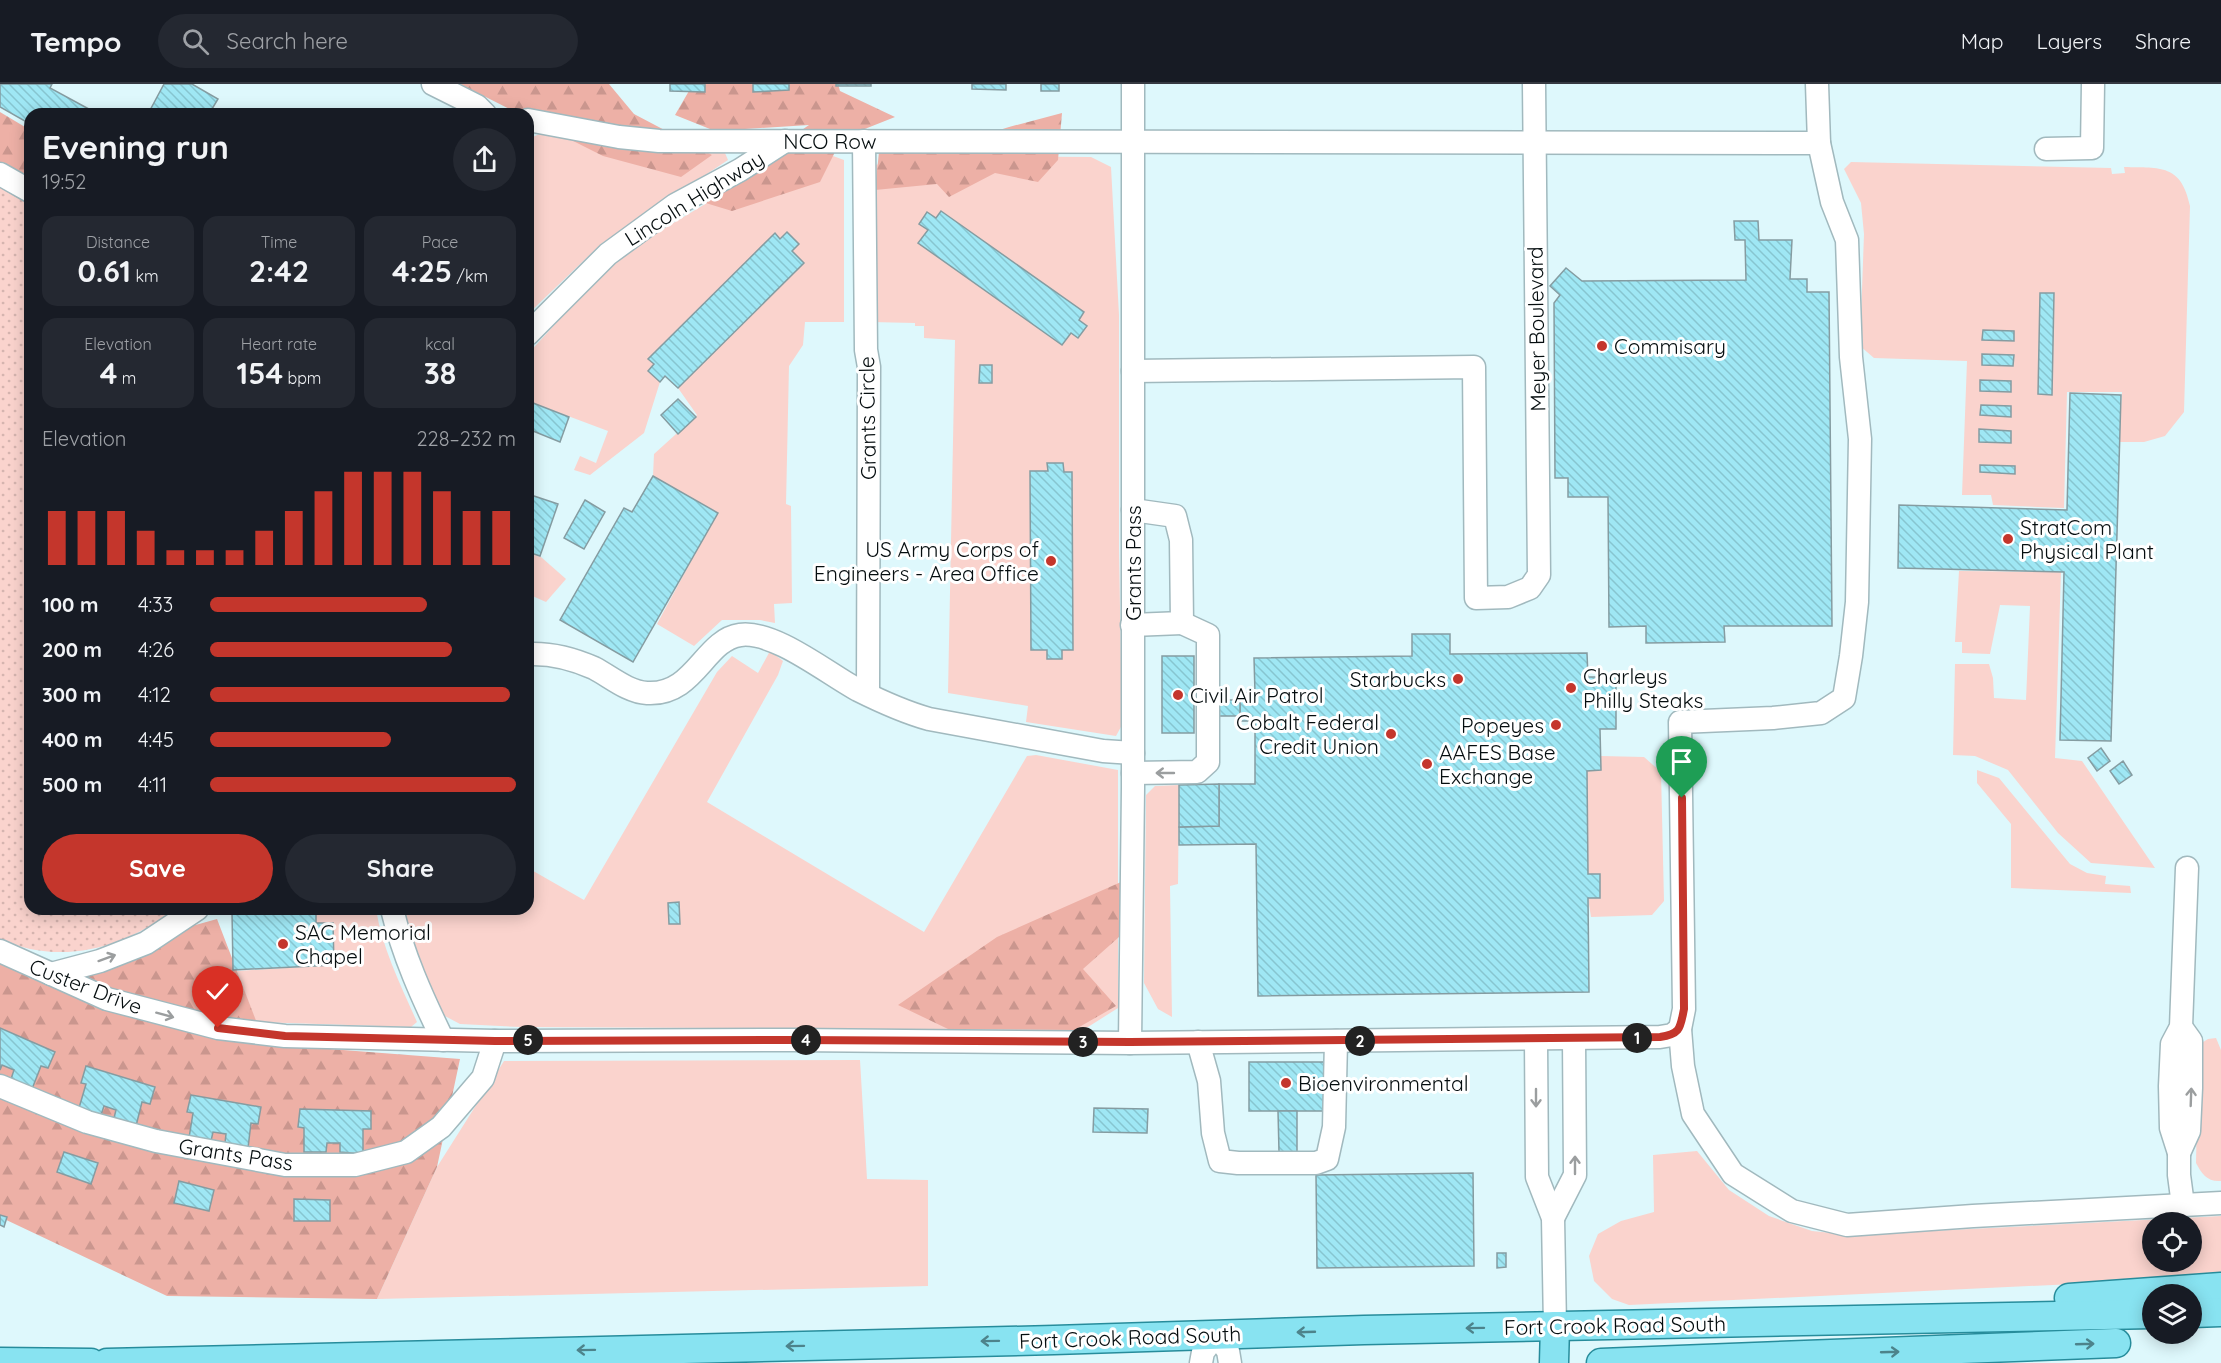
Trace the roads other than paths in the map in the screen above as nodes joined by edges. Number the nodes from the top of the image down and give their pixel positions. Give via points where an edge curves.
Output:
1 (433, 84) edge
2 (1133, 84) edge
3 (1534, 84) edge
4 (1817, 84) edge
5 (2093, 84) edge
6 (455, 90) edge
7 (479, 108) edge
8 (534, 121) edge
9 (785, 141) junction
10 (864, 141) junction
11 (1533, 141) junction
12 (1133, 142) junction
13 (1819, 142) junction
14 (2046, 148) dead end
15 (0, 174) edge
16 (24, 188) edge
17 (534, 328) edge
18 (1133, 371) junction
19 (1133, 510) junction
20 (1182, 623) junction
21 (1132, 625) junction
22 (534, 654) edge
23 (868, 694) junction
24 (1133, 763) junction
25 (2187, 868) dead end
26 (188, 915) edge
27 (394, 915) edge
28 (0, 951) edge
29 (51, 974) junction
30 (1680, 1029) junction
31 (1574, 1039) junction
32 (443, 1040) junction
33 (1536, 1040) junction
34 (495, 1041) junction
35 (1336, 1041) junction
36 (1130, 1042) junction
37 (1197, 1042) junction
38 (0, 1086) edge
39 (2221, 1203) edge
40 (2183, 1205) junction
41 (1553, 1218) junction
42 (2221, 1287) edge
43 (2221, 1312) edge
44 (2202, 1313) edge
45 (2142, 1314) edge
46 (1786, 1321) junction
47 (1555, 1326) junction
48 (1216, 1335) junction
49 (2116, 1343) dead end
50 (644, 1356) edge
51 (0, 1362) edge
52 (91, 1363) edge
53 (107, 1363) edge
54 (1201, 1363) edge
55 (1230, 1363) edge
56 (1554, 1363) edge
57 (1601, 1363) edge

1 - 6 street
2 - 12 street, Grants Pass
3 - 11 street, Meyer Boulevard
4 - 13 street
5 - 14 street via 2091,148
6 - 7 street
8 - 9 street, NCO Row via 659,141
9 - 10 street, NCO Row
9 - 17 street, Lincoln Highway via 644,227 608,254
10 - 12 street, NCO Row
10 - 23 street, Grants Circle via 869,367
11 - 12 street, NCO Row
11 - 13 street, NCO Row
11 - 18 street, Meyer Boulevard via 1539,574 1530,588 1508,597 1476,598 1474,367
12 - 18 street, Grants Pass
13 - 30 street via 1832,202 1847,240 1851,357 1860,439 1857,602 1851,656 1844,698 1821,713 1680,722 1684,1009
15 - 16 street
18 - 19 street, Grants Pass
19 - 20 street via 1175,516 1181,540
19 - 21 street, Grants Pass
20 - 21 street
20 -> 24 street via 1208,635 1208,762 1197,772
21 - 24 street, Grants Pass
22 - 23 street via 581,663 632,689 654,693 687,680 729,638 753,635 777,642
23 - 24 street via 929,720 1104,751
24 - 36 street, Grants Pass
25 - 40 street via 2181,1027 2192,1041 2189,1131 2179,1153
29 -> 26 street via 146,943
27 - 32 street via 409,966
28 - 29 street, Custer Drive
29 -> 32 street, Custer Drive via 107,999 218,1028 285,1036
30 - 31 street, Custer Drive via 1660,1037
30 - 40 street via 1693,1114 1733,1174 1792,1211 1847,1225
31 - 33 street, Custer Drive
41 -> 31 street via 1575,1175
32 - 34 street, Custer Drive
33 - 35 street, Custer Drive
33 -> 41 street via 1537,1177
34 - 36 street, Custer Drive
34 - 38 street, Grants Pass via 483,1078 441,1127 406,1152 355,1165 285,1165 156,1142 87,1122
35 - 37 street, Custer Drive
35 - 37 street via 1334,1127 1327,1159 1316,1163 1220,1161 1213,1133 1209,1081
36 - 37 street, Custer Drive
39 - 40 street
41 - 47 street
42 - 46 main road
43 - 44 main road
45 - 46 main road, Fort Crook Road South
46 - 47 main road, Fort Crook Road South
47 -> 48 main road, Fort Crook Road South
47 - 56 main road
48 -> 50 main road, Fort Crook Road South
48 - 54 street via 1203,1352
48 - 55 street via 1228,1351
57 -> 49 main road, Fort Crook Road South
50 -> 53 main road, Fort Crook Road South
51 - 52 main road

